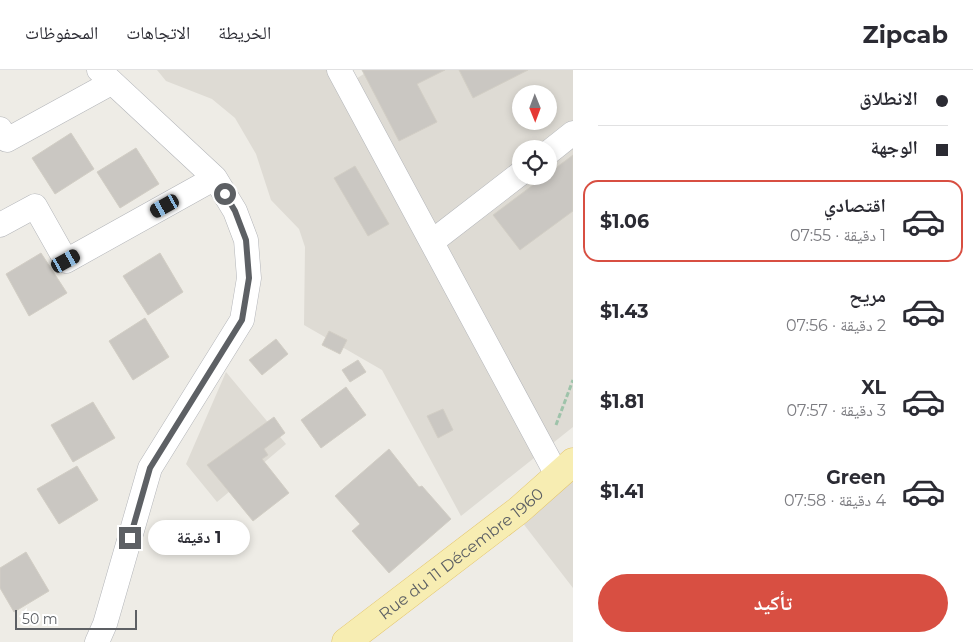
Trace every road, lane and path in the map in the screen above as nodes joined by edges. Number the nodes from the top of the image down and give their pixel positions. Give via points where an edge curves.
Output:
1 (339, 70) edge
2 (105, 77) edge
3 (0, 129) edge
4 (573, 133) edge
5 (557, 146) edge
6 (215, 178) junction
7 (512, 180) edge
8 (0, 226) edge
9 (432, 241) junction
10 (573, 380) edge
11 (556, 424) dead end
12 (565, 469) edge
13 (97, 642) edge
14 (346, 642) edge

1 - 9 street
2 - 3 street via 7,140
2 - 6 street
4 - 5 street
6 - 8 street via 66,261 35,206
6 - 13 street via 235,211 246,240 249,278 242,320 150,468
7 - 9 street
9 - 12 street
10 - 11 path
12 - 14 main road, Rue du 11 Décembre 1960 via 519,510

